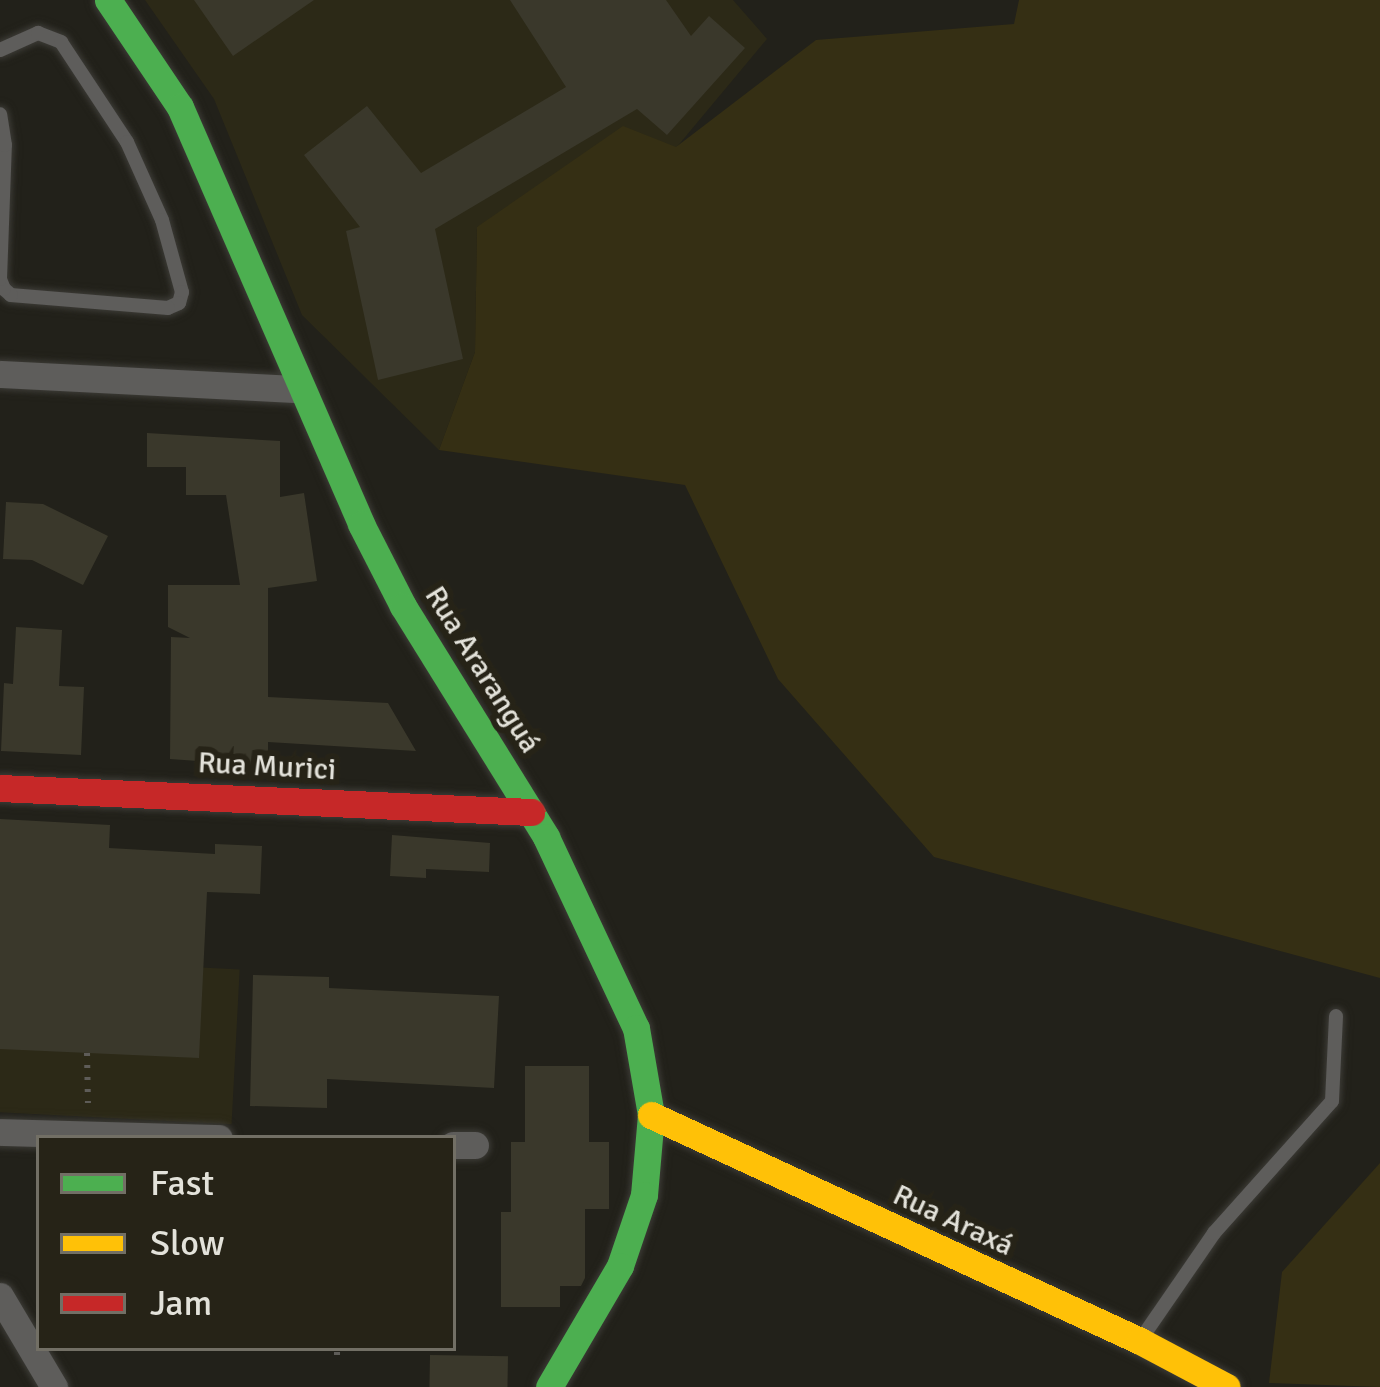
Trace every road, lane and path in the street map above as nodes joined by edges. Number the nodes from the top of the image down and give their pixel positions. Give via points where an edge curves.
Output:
1 (108, 0) edge
2 (0, 50) edge
3 (0, 113) edge
4 (0, 374) edge
5 (301, 389) junction
6 (0, 788) edge
7 (531, 812) junction
8 (1336, 1016) dead end
9 (87, 1053) dead end
10 (651, 1114) junction
11 (0, 1132) edge
12 (88, 1134) junction
13 (121, 1135) edge
14 (0, 1296) edge
15 (1140, 1341) junction
16 (54, 1387) edge
17 (549, 1387) edge
18 (1227, 1387) edge

1 - 5 street, Rua Araranguá via 208,162
2 - 3 lane via 38,33 61,42 127,142 162,220 179,303 4,289
4 - 5 street
5 - 7 street, Rua Araranguá via 403,606
6 - 7 street, Rua Murici
7 - 10 street, Rua Araranguá via 636,1028
8 - 15 lane via 1332,1101 1214,1233
9 - 12 path
10 - 15 street, Rua Araxá
10 - 17 street, Rua Araranguá via 651,1154 632,1234
11 - 12 street
12 - 13 street
14 - 16 street
15 - 18 street, Rua Araxá

